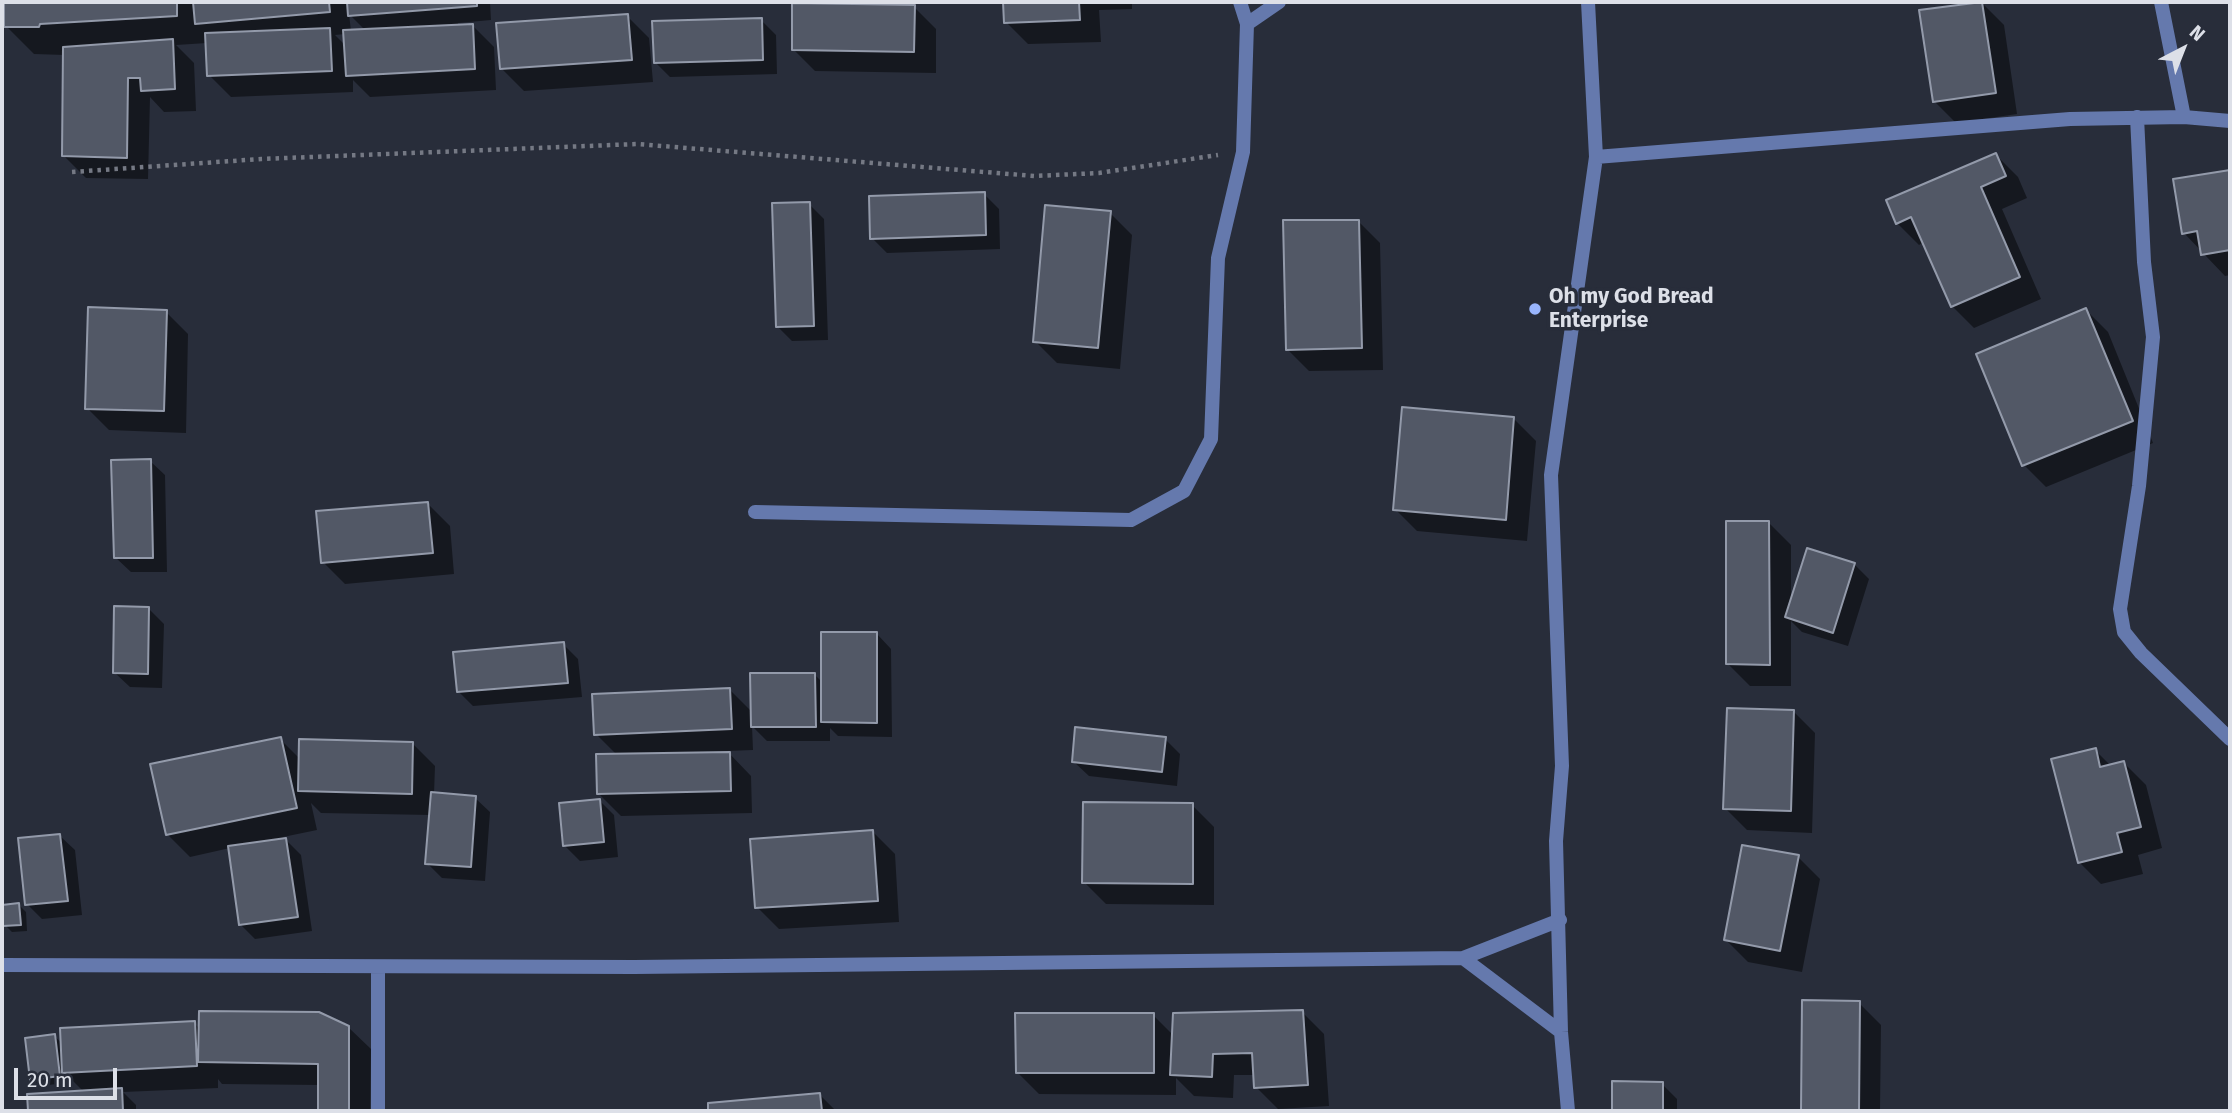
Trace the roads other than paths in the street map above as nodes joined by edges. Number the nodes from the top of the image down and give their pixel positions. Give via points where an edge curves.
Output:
1 (1240, 2) edge
2 (1279, 2) edge
3 (1588, 2) edge
4 (2161, 2) edge
5 (1247, 24) junction
6 (2137, 117) junction
7 (2184, 117) junction
8 (2230, 121) edge
9 (1596, 157) junction
10 (755, 512) dead end
11 (2230, 739) edge
12 (1560, 920) junction
13 (1463, 958) junction
14 (2, 965) edge
15 (378, 967) junction
16 (1561, 1032) junction
17 (378, 1111) edge
18 (1568, 1111) edge

1 - 5 street
2 - 5 street
3 - 9 street
4 - 7 street
5 - 10 street via 1244,152 1218,258 1211,439 1184,491 1131,520
6 - 7 street
6 - 9 street
6 - 11 street via 2152,337 2139,486 2120,609 2124,632 2141,653
7 - 8 street
9 - 12 street via 1551,475 1562,766 1556,841
12 - 13 street
12 - 16 street
13 - 15 street
13 - 16 street
14 - 15 street
15 - 17 street
16 - 18 street

